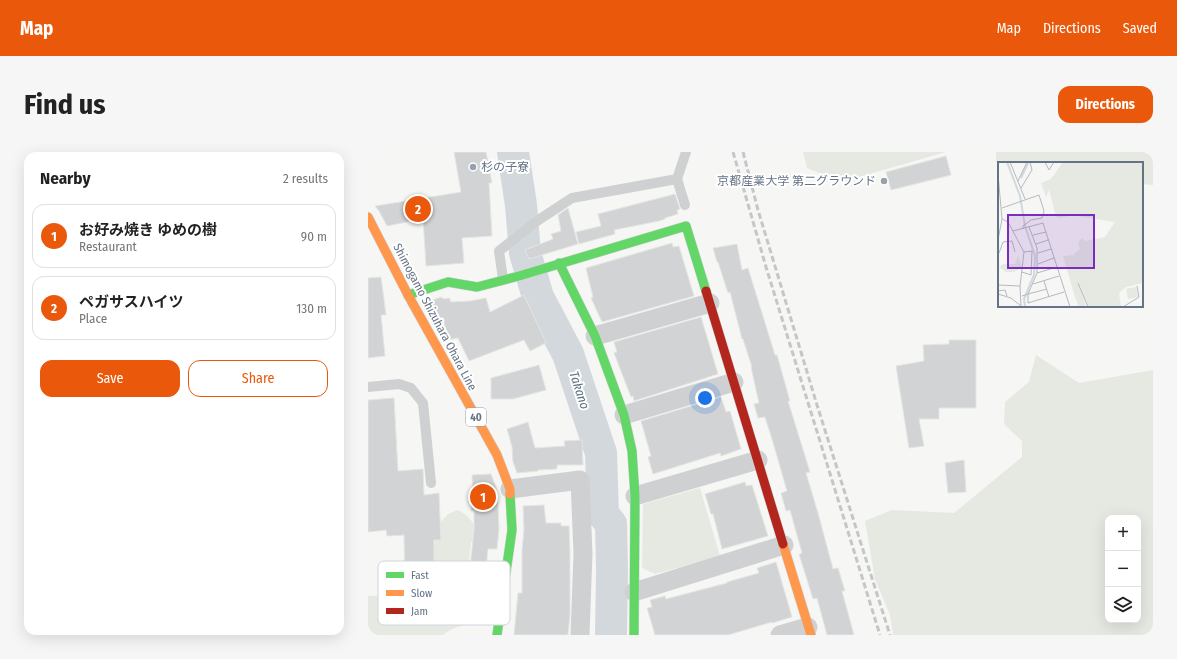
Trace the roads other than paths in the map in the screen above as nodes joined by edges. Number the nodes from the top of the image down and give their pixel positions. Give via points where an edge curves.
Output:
1 (686, 152) edge
2 (677, 179) junction
3 (685, 205) dead end
4 (368, 217) edge
5 (559, 263) junction
6 (503, 279) junction
7 (408, 295) junction
8 (710, 303) junction
9 (595, 336) junction
10 (734, 382) junction
11 (368, 387) edge
12 (624, 415) junction
13 (758, 460) junction
14 (431, 483) dead end
15 (510, 489) junction
16 (635, 496) junction
17 (784, 545) junction
18 (508, 561) edge
19 (634, 592) junction
20 (498, 625) edge
21 (810, 631) edge
22 (497, 635) edge
23 (580, 635) edge
24 (634, 635) edge
25 (780, 635) edge

1 - 2 lane
2 - 3 lane
2 - 6 lane via 572,198 499,251
4 - 7 street, Shimogamo Shizuhara Ohara Line / 40
5 - 6 street
5 - 8 street via 686,226
5 - 9 street
6 - 7 street via 477,286 448,282
7 - 15 street, Shimogamo Shizuhara Ohara Line / 40 via 496,455
8 - 9 street
8 - 10 street
9 - 12 street
10 - 12 street
10 - 13 street
11 - 14 lane via 399,384 411,388 423,402
12 - 16 street via 632,451
13 - 16 street
13 - 17 street
15 - 18 street, Shimogamo Shizuhara Ohara Line / 40 via 512,530
15 - 23 street via 580,480 583,554
16 - 19 street
17 - 19 street
17 - 21 street
19 - 24 street
20 - 22 street, Shimogamo Shizuhara Ohara Line / 40
21 - 25 street

